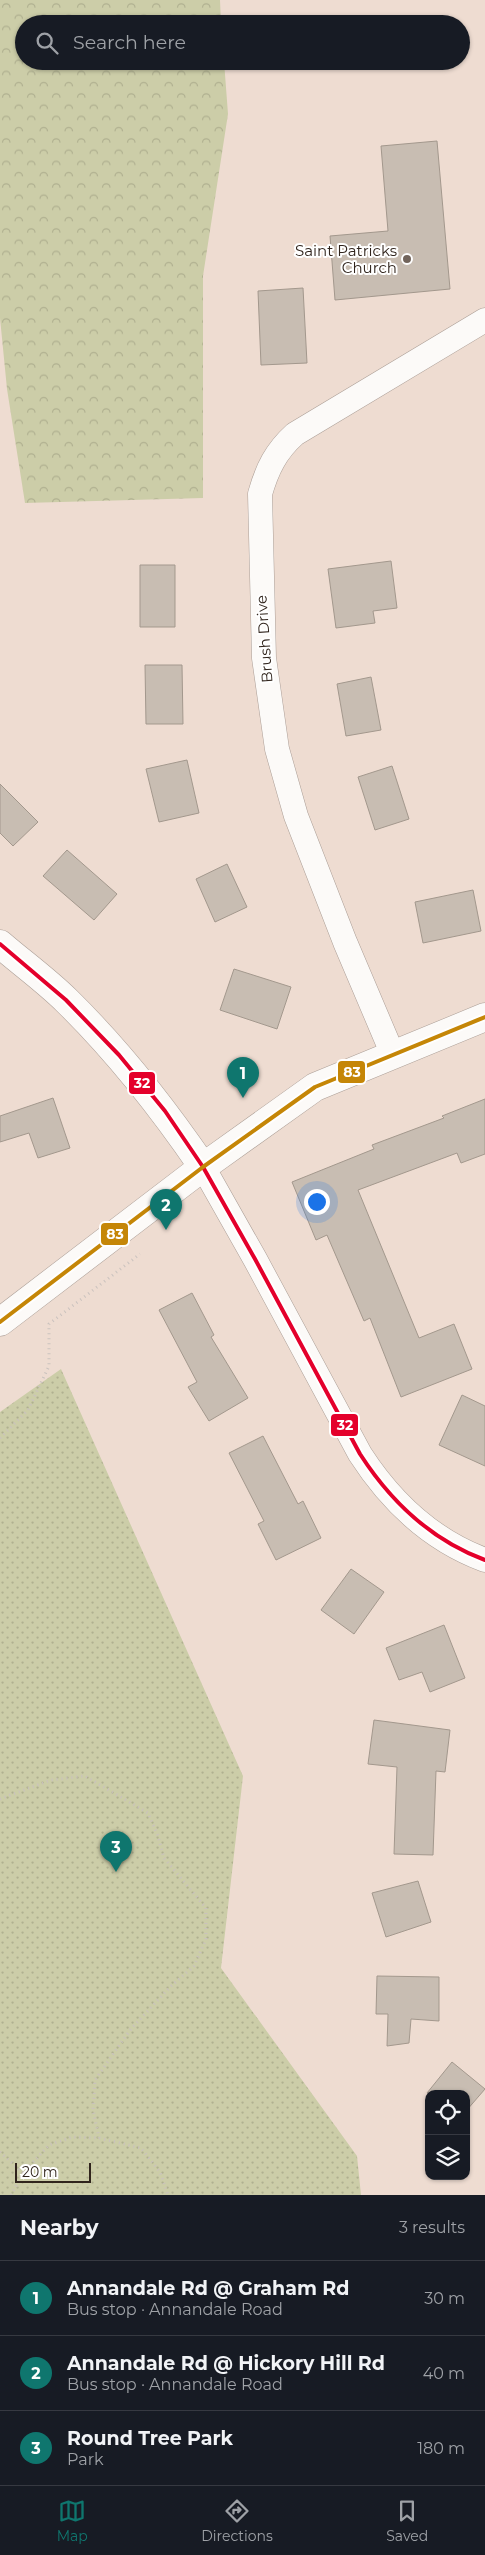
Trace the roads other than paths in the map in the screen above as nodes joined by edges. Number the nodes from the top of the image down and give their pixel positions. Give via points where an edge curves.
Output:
1 (485, 320) edge
2 (0, 944) edge
3 (485, 1017) edge
4 (393, 1055) junction
5 (203, 1167) junction
6 (0, 1322) edge
7 (485, 1560) edge

1 - 4 street, Brush Drive via 296,434 280,448 266,471 260,494 262,639 277,749 296,816
2 - 5 main road via 66,1000 119,1055 165,1111
3 - 4 main road
4 - 5 main road via 315,1087
5 - 6 main road
5 - 7 street via 376,1479 404,1510 433,1534

